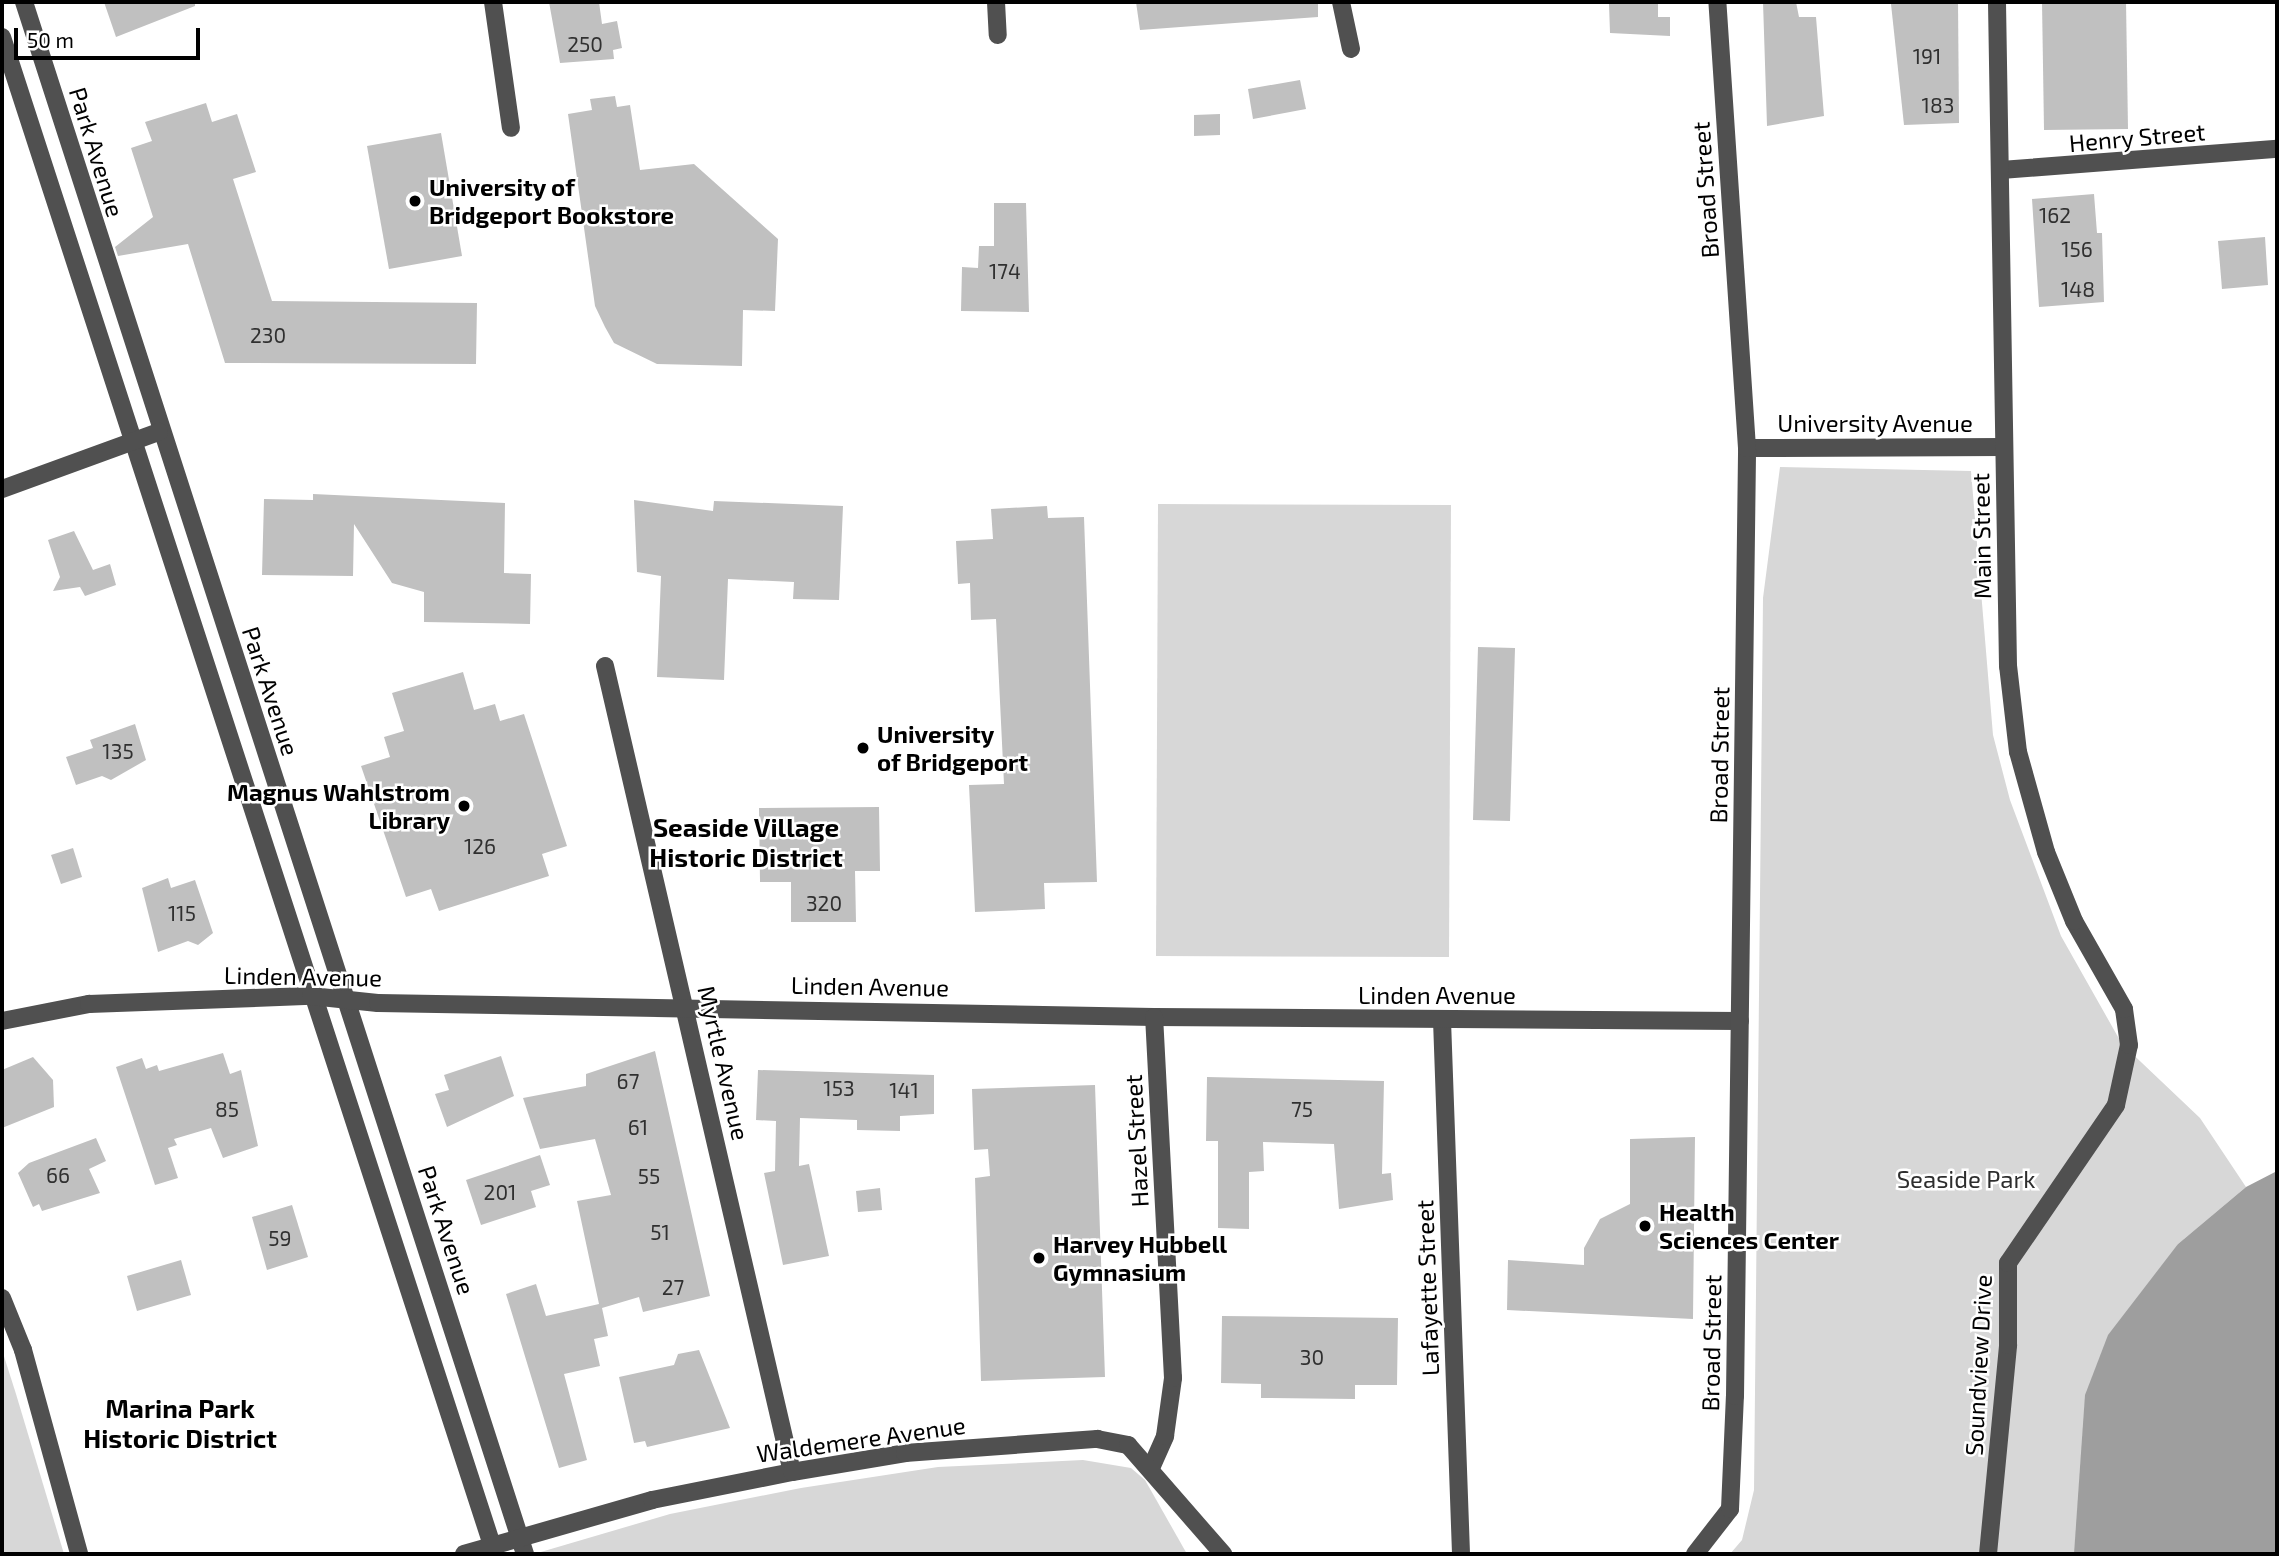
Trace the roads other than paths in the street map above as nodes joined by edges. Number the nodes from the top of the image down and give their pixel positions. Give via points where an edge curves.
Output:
1 (24, 2) edge
2 (493, 2) edge
3 (996, 2) edge
4 (1341, 2) edge
5 (1717, 2) edge
6 (1997, 2) edge
7 (998, 35) dead end
8 (2, 37) edge
9 (1350, 48) dead end
10 (511, 128) dead end
11 (2277, 149) edge
12 (2001, 170) junction
13 (159, 432) junction
14 (134, 442) junction
15 (2004, 447) junction
16 (1747, 448) junction
17 (2, 489) edge
18 (605, 666) dead end
19 (311, 996) junction
20 (347, 1000) junction
21 (686, 1007) junction
22 (1154, 1017) junction
23 (1443, 1020) junction
24 (2, 1021) edge
25 (1740, 1021) junction
26 (2129, 1045) joint
27 (2, 1298) edge
28 (1150, 1468) junction
29 (792, 1472) junction
30 (522, 1547) edge
31 (494, 1551) edge
32 (79, 1554) edge
33 (464, 1554) edge
34 (1223, 1554) edge
35 (1461, 1554) edge
36 (1695, 1554) edge
37 (1988, 1554) edge

1 - 13 street, Park Avenue
2 - 10 street
3 - 7 street
4 - 9 street
5 - 16 street, Broad Street
6 - 12 street, Main Street
8 - 14 street
11 - 12 street, Henry Street
12 - 15 street, Main Street
13 - 14 street
13 - 20 street, Park Avenue
14 - 17 street
14 - 19 street
15 - 16 street, University Avenue
15 - 26 street, Main Street via 2008,666 2025,789 2074,920 2124,1009
16 - 25 street, Broad Street
18 - 21 street, Myrtle Avenue
19 - 20 street, Linden Avenue
19 - 24 street, Linden Avenue via 89,1004
19 - 31 street
20 - 21 street, Linden Avenue
20 - 30 street, Park Avenue
21 - 22 street, Linden Avenue
21 - 29 street, Myrtle Avenue
22 - 23 street, Linden Avenue
22 - 28 street, Hazel Street via 1173,1378 1165,1436
23 - 25 street, Linden Avenue
23 - 35 street, Lafayette Street
25 - 36 street, Broad Street via 1730,1509
26 - 37 street, Soundview Drive via 2116,1105 2008,1263 2008,1345
27 - 32 street via 23,1350
28 - 29 street, Waldemere Avenue via 1128,1446 1097,1439 905,1453
28 - 34 street, Waldemere Avenue
29 - 30 street, Waldemere Avenue via 652,1500
30 - 31 street, Waldemere Avenue
31 - 33 street, Waldemere Avenue

